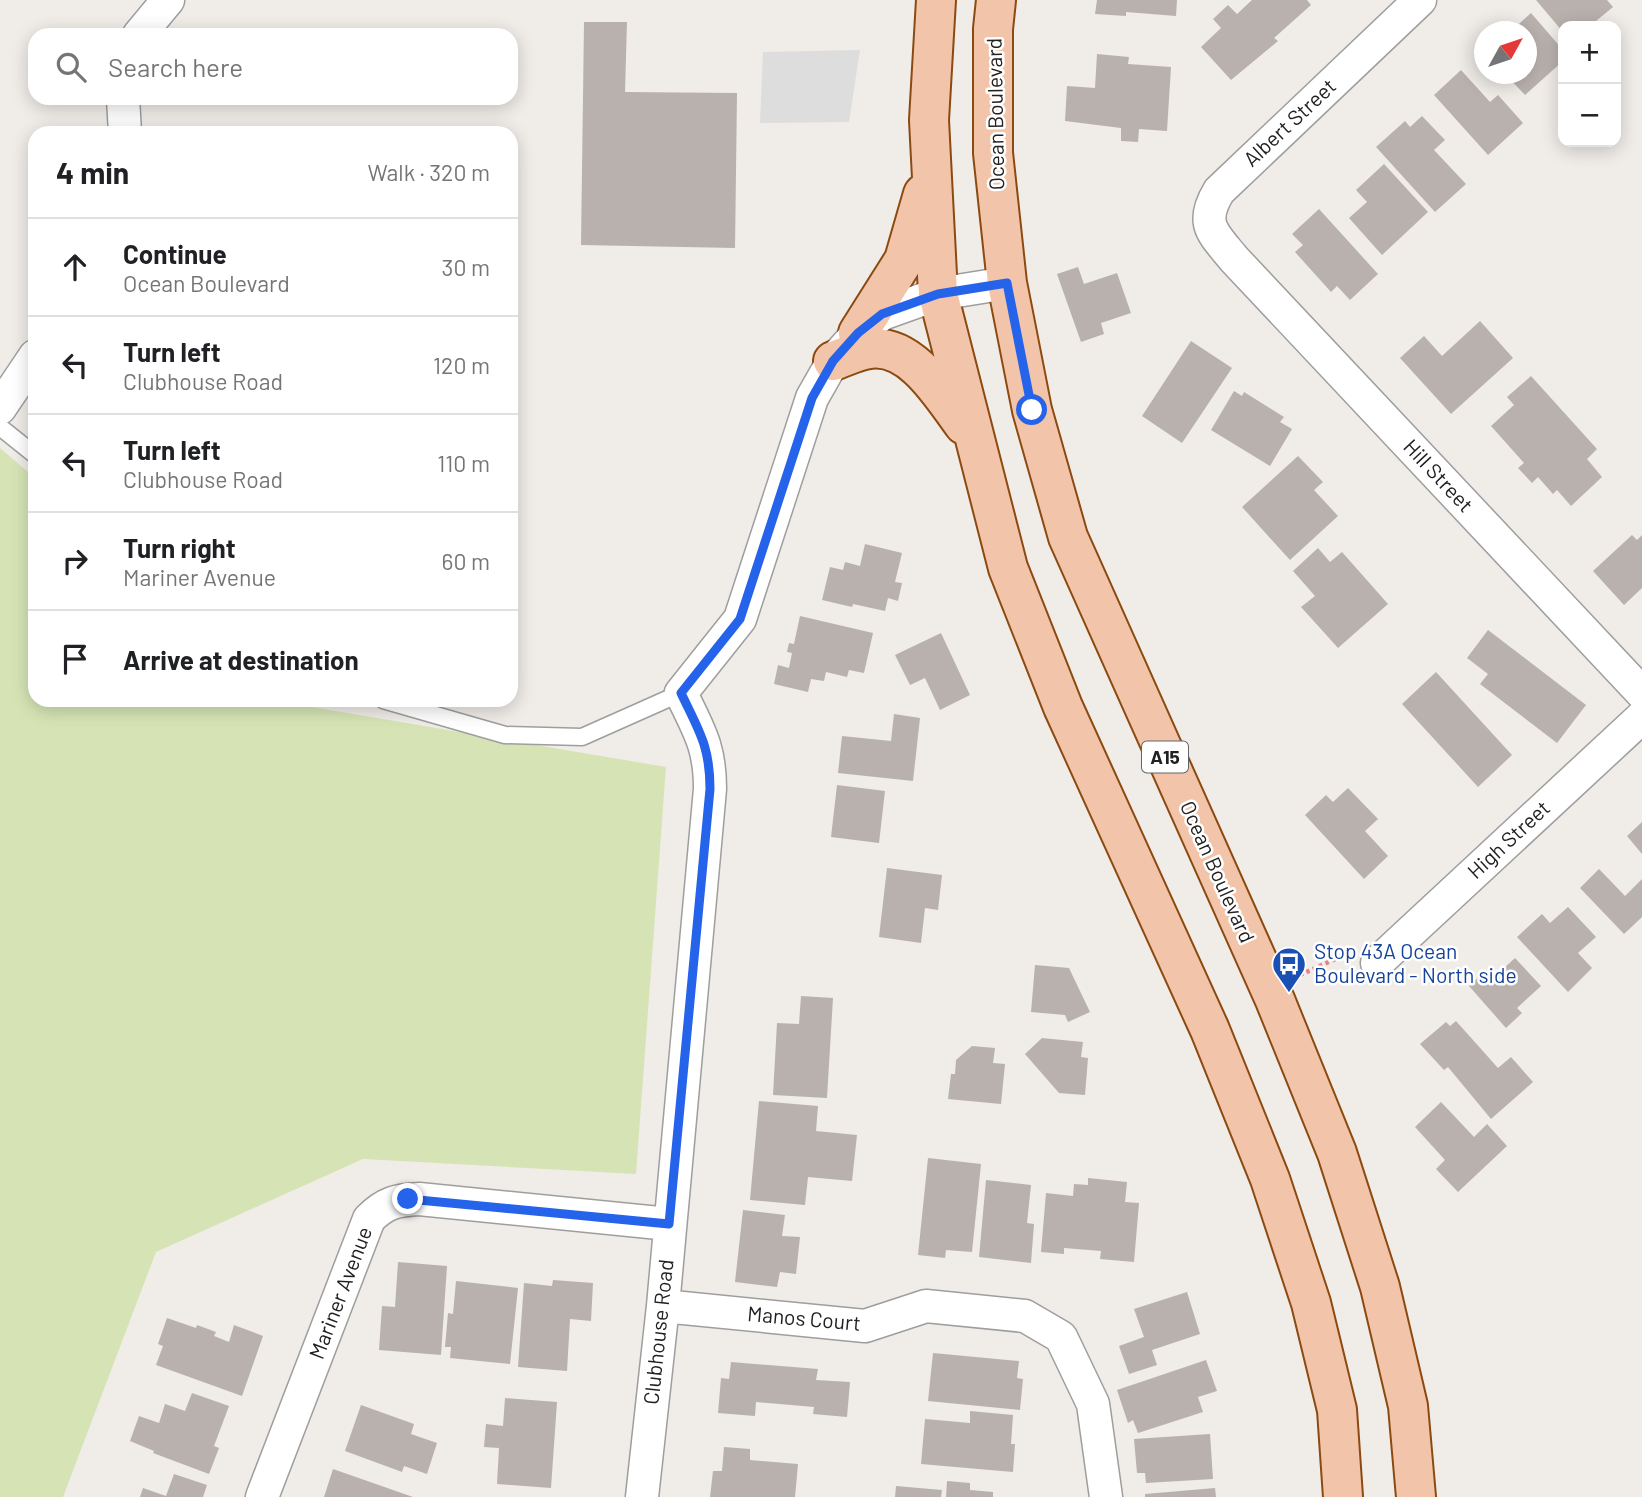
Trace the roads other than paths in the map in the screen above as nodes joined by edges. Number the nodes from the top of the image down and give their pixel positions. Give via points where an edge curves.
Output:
1 (168, 0) edge
2 (936, 0) edge
3 (996, 0) edge
4 (1420, 0) edge
5 (145, 28) edge
6 (123, 105) edge
7 (125, 126) edge
8 (931, 156) junction
9 (1234, 259) joint
10 (1007, 283) junction
11 (938, 294) junction
12 (858, 333) junction
13 (833, 361) junction
14 (28, 366) edge
15 (0, 408) edge
16 (0, 426) edge
17 (974, 438) junction
18 (28, 449) edge
19 (681, 693) junction
20 (1642, 693) edge
21 (407, 707) edge
22 (1642, 717) edge
23 (1377, 963) road end
24 (669, 1224) junction
25 (663, 1306) junction
26 (262, 1497) edge
27 (642, 1497) edge
28 (1106, 1497) edge
29 (1343, 1497) edge
30 (1416, 1497) edge

1 - 5 street
2 - 8 main road
3 - 10 main road, Ocean Boulevard / A15 via 993,153
4 - 9 street, Albert Street via 1219,191 1209,206 1210,230
6 - 7 street
8 - 11 main road
8 - 12 main road via 904,260
9 - 20 street, Hill Street
10 - 11 street
10 - 30 main road, Ocean Boulevard / A15 via 1032,410 1068,537 1275,1000 1337,1153 1380,1287 1408,1406
11 - 12 street via 882,314
11 - 17 main road
12 - 13 street
13 - 17 main road via 871,348 900,354 923,370
13 - 19 street via 812,398 740,619
14 - 15 street
16 - 18 lane
17 - 29 main road via 1009,568 1063,707 1210,1030 1270,1180 1311,1303 1337,1410
19 - 21 lane via 582,737 505,735
19 - 24 street, Clubhouse Road via 706,745 710,789
22 - 23 street, High Street
24 - 25 street, Clubhouse Road
24 - 26 street, Mariner Avenue via 419,1199 381,1207 369,1219
25 - 27 street, Clubhouse Road
25 - 28 street, Manos Court via 865,1326 926,1306 1026,1316 1061,1337 1093,1404

